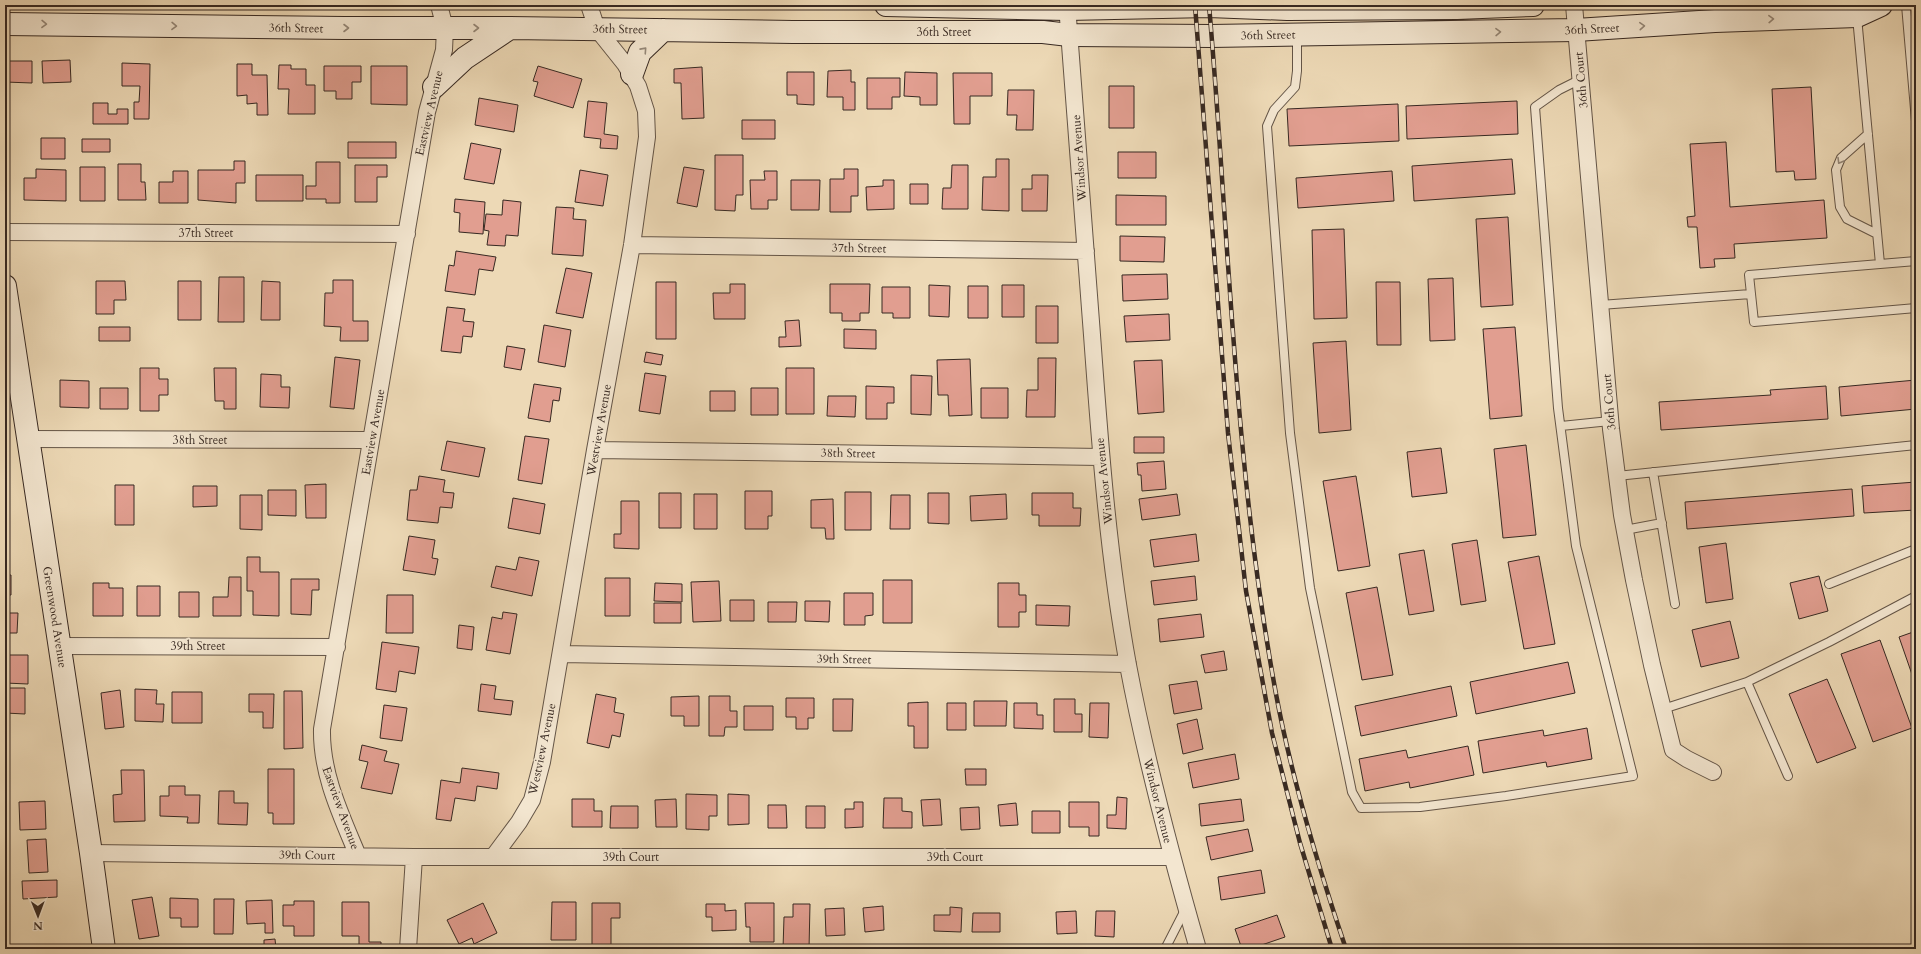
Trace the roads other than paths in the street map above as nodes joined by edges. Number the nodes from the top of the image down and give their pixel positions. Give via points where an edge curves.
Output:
1 (438, 5) edge
2 (589, 5) edge
3 (886, 5) edge
4 (1533, 5) edge
5 (1574, 5) edge
6 (1881, 5) edge
7 (1906, 5) edge
8 (1067, 7) edge
9 (1287, 7) edge
10 (1457, 7) edge
11 (1827, 11) edge
12 (1857, 16) junction
13 (5, 24) edge
14 (445, 28) junction
15 (510, 28) junction
16 (597, 29) junction
17 (663, 30) junction
18 (1576, 30) junction
19 (1459, 33) junction
20 (1069, 35) junction
21 (1297, 35) junction
22 (632, 74) junction
23 (1581, 79) junction
24 (434, 87) junction
25 (1916, 121) edge
26 (1868, 134) junction
27 (5, 232) edge
28 (407, 234) junction
29 (1877, 234) junction
30 (632, 245) junction
31 (1086, 251) junction
32 (1916, 261) edge
33 (1880, 264) junction
34 (5, 286) edge
35 (1751, 294) junction
36 (1600, 305) junction
37 (1916, 308) edge
38 (1610, 421) junction
39 (1561, 426) junction
40 (28, 439) junction
41 (371, 440) junction
42 (1916, 445) edge
43 (595, 450) junction
44 (1101, 457) junction
45 (1653, 472) junction
46 (1617, 476) junction
47 (1662, 524) junction
48 (1625, 530) junction
49 (1916, 549) edge
50 (1829, 584) dead end
51 (1916, 596) edge
52 (1675, 604) dead end
53 (60, 646) junction
54 (336, 647) junction
55 (561, 654) junction
56 (1128, 664) junction
57 (1747, 682) junction
58 (1663, 709) junction
59 (1713, 772) dead end
60 (1788, 776) dead end
61 (91, 853) junction
62 (358, 856) junction
63 (414, 857) junction
64 (493, 857) junction
65 (1172, 857) junction
66 (1186, 908) junction
67 (104, 949) edge
68 (408, 949) edge
69 (1165, 949) edge
70 (1198, 949) edge

1 - 14 street, Eastview Avenue
2 - 16 street, Westview Avenue
3 - 8 street, 36th Street
4 - 10 street, 36th Street
5 - 18 street, 36th Court
6 - 12 street, 36th Street
7 - 25 lane
8 - 9 street, 36th Street
8 - 20 street, Windsor Avenue
9 - 10 street, 36th Street
10 - 19 street
11 - 12 street, 36th Street
18 -> 11 street, 36th Street
12 - 26 lane
13 -> 14 street, 36th Street
14 -> 15 street, 36th Street
14 - 24 street, Eastview Avenue via 444,50
15 - 16 street, 36th Street
15 - 24 street via 465,58
16 - 17 street, 36th Street
16 - 22 street, Westview Avenue
17 - 20 street, 36th Street via 1043,32
22 -> 17 street via 640,52
19 -> 18 street, 36th Street
18 - 23 street, 36th Court
19 - 21 street, 36th Street
20 - 21 street, 36th Street
20 - 31 street, Windsor Avenue
21 - 39 lane via 1297,71 1294,87 1274,110 1268,126 1290,433 1310,588 1352,792 1361,808 1420,807 1633,776 1576,546
22 - 30 street, Westview Avenue via 643,98 647,124
23 - 36 street, 36th Court
23 - 39 lane via 1559,90 1535,107
24 - 28 street, Eastview Avenue via 427,112
26 - 29 lane
26 -> 29 lane via 1841,158 1836,170 1840,207 1847,219
27 - 28 street, 37th Street
28 - 41 street, Eastview Avenue
29 - 33 lane
30 - 31 street, 37th Street
30 - 43 street, Westview Avenue
31 - 44 street, Windsor Avenue
32 - 33 lane
33 - 35 lane via 1749,275
34 - 40 street, Greenwood Avenue
35 - 36 lane
35 - 37 lane via 1754,322
36 - 38 street, 36th Court
38 - 39 lane
38 - 46 street, 36th Court
40 - 41 street, 38th Street
40 - 53 street, Greenwood Avenue
41 - 54 street, Eastview Avenue
42 - 45 lane
43 - 44 street, 38th Street
43 - 55 street, Westview Avenue
44 - 56 street, Windsor Avenue
45 - 46 lane
45 - 47 lane
46 - 48 street, 36th Court
47 - 48 lane
47 - 52 lane
48 - 58 street, 36th Court
49 - 50 lane
51 - 57 lane
53 - 54 street, 39th Street
53 - 61 street, Greenwood Avenue
54 - 62 street, Eastview Avenue via 322,730 323,760
55 - 56 street, 39th Street
55 - 64 street, Westview Avenue via 542,762 532,800
56 - 65 street, Windsor Avenue
57 - 58 lane
57 - 60 lane
58 - 59 street, 36th Court via 1674,750
61 - 62 street, 39th Court
61 - 67 street, Greenwood Avenue
62 - 63 street, 39th Court
63 - 64 street, 39th Court
63 - 68 street
64 - 65 street, 39th Court
65 - 66 street, Windsor Avenue
66 - 69 lane
66 - 70 street, Windsor Avenue

